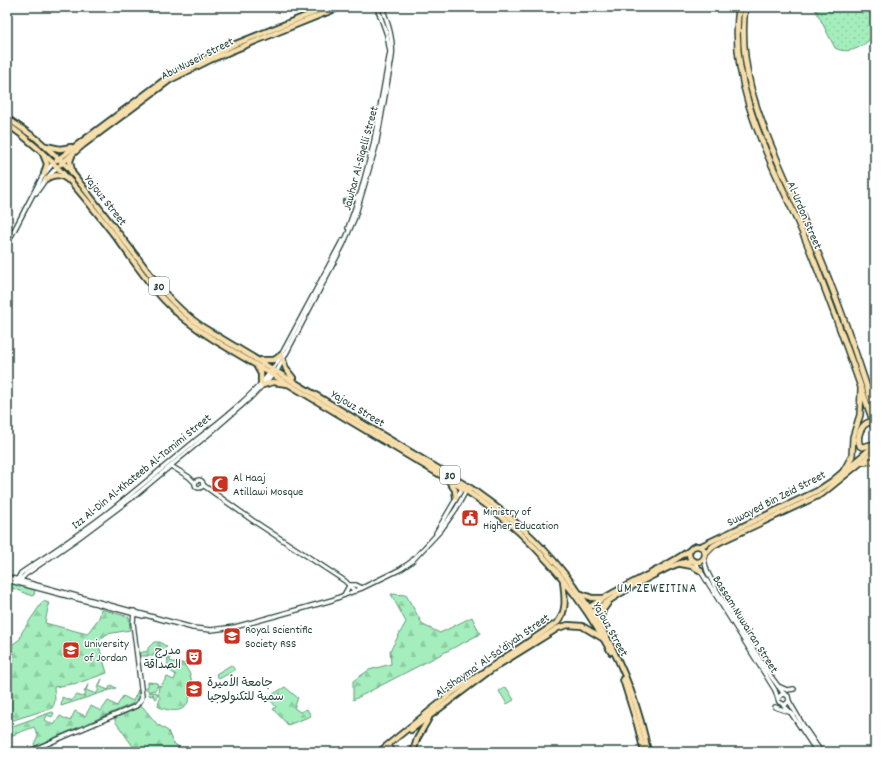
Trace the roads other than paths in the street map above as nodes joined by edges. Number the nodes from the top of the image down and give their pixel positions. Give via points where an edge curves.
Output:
1 (328, 7) edge
2 (340, 7) edge
3 (377, 7) edge
4 (382, 7) edge
5 (739, 7) edge
6 (745, 7) edge
7 (7, 118) edge
8 (7, 124) edge
9 (42, 144) junction
10 (75, 145) junction
11 (40, 150) junction
12 (76, 151) junction
13 (61, 160) junction
14 (54, 162) junction
15 (58, 166) junction
16 (73, 173) junction
17 (45, 176) junction
18 (73, 183) junction
19 (359, 196) junction
20 (345, 202) dead end
21 (7, 244) edge
22 (281, 355) junction
23 (259, 360) junction
24 (283, 360) junction
25 (253, 363) junction
26 (275, 370) junction
27 (272, 374) junction
28 (262, 384) junction
29 (300, 385) junction
30 (292, 386) junction
31 (861, 386) junction
32 (869, 392) junction
33 (875, 400) edge
34 (875, 411) edge
35 (875, 426) edge
36 (875, 445) edge
37 (875, 451) edge
38 (862, 462) junction
39 (875, 462) edge
40 (171, 466) junction
41 (843, 472) junction
42 (448, 480) junction
43 (196, 482) junction
44 (201, 486) junction
45 (466, 487) junction
46 (456, 498) junction
47 (434, 538) junction
48 (700, 546) junction
49 (690, 550) junction
50 (704, 556) junction
51 (694, 561) junction
52 (678, 564) junction
53 (701, 571) junction
54 (23, 574) junction
55 (8, 578) edge
56 (563, 580) junction
57 (18, 582) junction
58 (26, 582) junction
59 (349, 585) junction
60 (362, 588) junction
61 (354, 591) junction
62 (578, 592) junction
63 (344, 595) junction
64 (611, 596) junction
65 (588, 609) junction
66 (135, 613) junction
67 (591, 614) junction
68 (599, 623) junction
69 (557, 626) junction
70 (604, 639) junction
71 (477, 678) junction
72 (468, 684) junction
73 (776, 688) junction
74 (794, 689) dead end
75 (784, 694) junction
76 (778, 698) junction
77 (789, 700) junction
78 (783, 705) junction
79 (433, 713) junction
80 (792, 715) junction
81 (388, 747) edge
82 (28, 752) edge
83 (379, 752) edge
84 (383, 752) edge
85 (394, 752) edge
86 (413, 752) edge
87 (644, 752) edge
88 (648, 752) edge
89 (817, 752) edge
90 (821, 752) edge

1 - 10 main road, Abu Nuseir Street via 233,45 171,75
2 - 12 main road, Abu Nuseir Street via 246,44 174,78
3 - 19 street, Jawhar Al-Siqelli Street via 388,36 390,52 376,131
4 - 24 street, Jawhar Al-Siqelli Street via 391,34 393,53 370,168 348,234
5 - 31 highway, Al-Urdon Street via 738,53 749,106 760,138 822,280
6 - 32 highway, Al-Urdon Street via 745,61 755,106 832,288
7 - 9 main road, Yajouz Street / 30
8 - 11 main road, Yajouz Street / 30
9 - 10 main road via 58,149
9 - 13 main road, Yajouz Street / 30
10 - 13 main road, Abu Nuseir Street
11 - 14 main road, Yajouz Street / 30
11 - 17 main road via 47,164
12 - 13 main road, Abu Nuseir Street
12 - 16 main road via 70,161
13 - 14 main road, Abu Nuseir Street
13 - 15 main road, Abu Nuseir Street
13 - 16 main road, Yajouz Street / 30
14 - 15 main road, Yajouz Street / 30
14 - 17 street
15 - 17 street
15 - 18 main road, Yajouz Street / 30
16 - 23 main road, Yajouz Street / 30 via 162,290 180,309 204,328
17 - 18 main road via 60,175
17 - 21 street
18 - 25 main road, Yajouz Street / 30 via 172,310 196,329
19 - 20 street
19 - 22 street, Jawhar Al-Siqelli Street via 345,236
22 - 23 main road via 272,361
22 - 26 street, Jawhar Al-Siqelli Street
23 - 26 main road, Yajouz Street / 30
24 - 26 street, Jawhar Al-Siqelli Street
24 - 29 main road via 288,373
25 - 27 main road, Yajouz Street / 30
25 - 28 main road via 261,372
26 - 27 street, Izz Al-Din Al-Khateeb Al-Tamimi Street
26 - 29 main road, Yajouz Street / 30
27 - 28 street, Izz Al-Din Al-Khateeb Al-Tamimi Street
27 - 30 main road, Yajouz Street / 30
28 - 30 main road via 274,382
28 - 40 street, Izz Al-Din Al-Khateeb Al-Tamimi Street
28 - 54 street, Izz Al-Din Al-Khateeb Al-Tamimi Street via 110,511
29 - 45 main road, Yajouz Street / 30
30 - 42 main road, Yajouz Street / 30
31 - 35 highway, Al-Urdon Street
31 - 41 highway via 860,415 852,456
32 - 33 highway
32 - 34 highway, Al-Urdon Street
35 - 36 highway via 872,422 866,423 860,431 858,442 862,447
36 - 41 main road, Suwayed Bin Zeid Street
37 - 38 main road, Suwayed Bin Zeid Street
38 - 39 highway
38 - 50 main road, Suwayed Bin Zeid Street via 822,494 720,542
40 - 43 street
40 - 54 street, Izz Al-Din Al-Khateeb Al-Tamimi Street via 114,512
41 - 48 main road, Suwayed Bin Zeid Street via 817,491
42 - 45 main road, Yajouz Street / 30
42 - 46 main road via 455,490
43 - 44 street via 196,486
43 - 44 street via 201,481
44 - 59 street
45 - 46 street
45 - 47 street via 456,509
45 - 56 main road, Yajouz Street / 30 via 529,541
45 - 62 main road, Yajouz Street / 30 via 497,507 525,531
46 - 47 street
47 - 60 street via 407,566
48 - 49 main road
48 - 50 main road via 704,550
49 - 51 main road via 689,555
49 - 64 main road
50 - 51 main road via 700,562
50 - 73 street, Bassam Nuwairan Street via 706,571
51 - 52 main road
51 - 53 street, Bassam Nuwairan Street
52 - 53 main road via 692,566
52 - 64 main road
53 - 73 street, Bassam Nuwairan Street
54 - 55 street
54 - 57 street, Izz Al-Din Al-Khateeb Al-Tamimi Street
54 - 58 street
55 - 57 street
56 - 65 main road, Yajouz Street / 30
56 - 69 main road, Al-Shayma’ Al-Sa’diyah Street via 564,608
57 - 58 street
57 - 66 street
58 - 66 street
59 - 60 street
59 - 61 street
59 - 63 street
60 - 61 street
61 - 63 street
62 - 64 main road via 596,599
62 - 65 main road, Yajouz Street / 30
63 - 66 street via 236,627 211,630
64 - 65 main road
64 - 67 main road
64 - 68 main road
65 - 67 main road, Yajouz Street / 30
66 - 82 street via 134,625 142,696 139,703
67 - 68 main road, Yajouz Street / 30
67 - 70 main road, Yajouz Street / 30
68 - 88 main road, Yajouz Street / 30 via 628,684
69 - 70 main road, Al-Shayma’ Al-Sa’diyah Street via 582,626
69 - 71 main road, Al-Shayma’ Al-Sa’diyah Street
69 - 71 main road, Al-Shayma’ Al-Sa’diyah Street via 552,632
70 - 87 main road, Yajouz Street / 30 via 623,680
71 - 72 main road, Al-Shayma’ Al-Sa’diyah Street
72 - 79 main road
72 - 81 main road, Al-Shayma’ Al-Sa’diyah Street via 422,717
73 - 74 street
73 - 75 street, Bassam Nuwairan Street
73 - 76 street, Bassam Nuwairan Street
73 - 80 street via 775,707
75 - 76 street
75 - 77 street
76 - 78 street
77 - 78 street
77 - 90 street
78 - 80 street
79 - 81 main road
79 - 86 main road via 421,730
80 - 89 street
81 - 83 main road
81 - 84 main road
81 - 85 street

